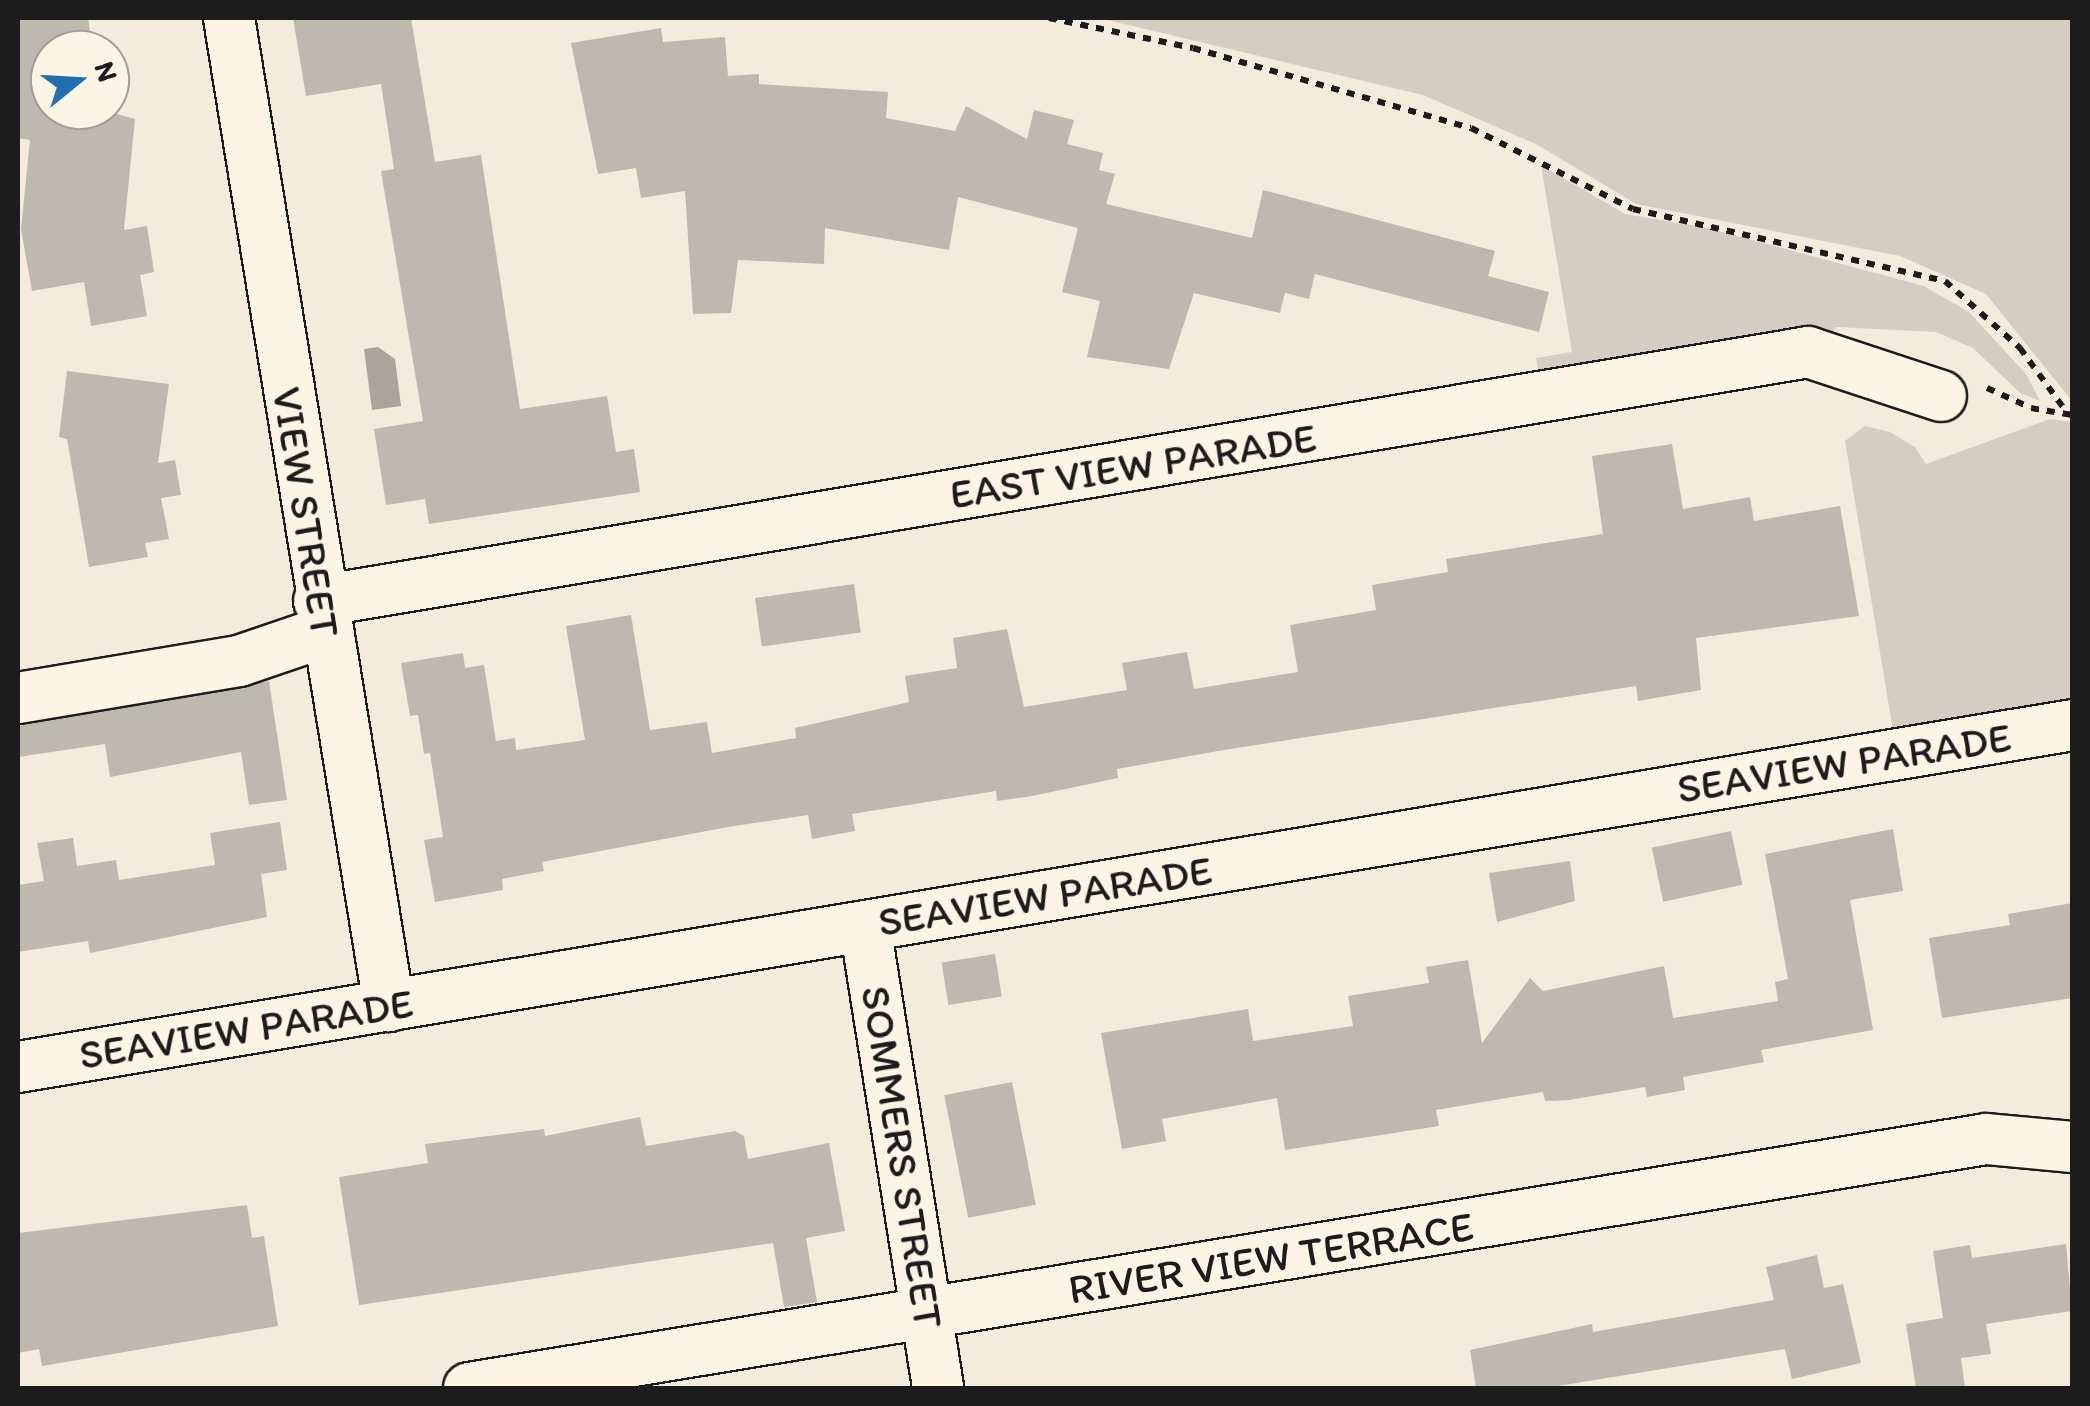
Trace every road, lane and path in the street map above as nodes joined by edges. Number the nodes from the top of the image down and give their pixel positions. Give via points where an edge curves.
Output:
1 (229, 18) edge
2 (1048, 18) edge
3 (1941, 396) joint
4 (2070, 414) edge
5 (322, 616) junction
6 (18, 698) edge
7 (2072, 725) edge
8 (865, 926) junction
9 (389, 1006) junction
10 (18, 1068) edge
11 (2072, 1146) edge
12 (927, 1315) junction
13 (469, 1388) edge
14 (938, 1388) edge

1 - 5 street, VIEW STREET
2 - 4 path via 1192,48 1471,128 1633,209 1945,281 2020,348
3 - 4 path via 1993,387 2031,408
3 - 5 street, EAST VIEW PARADE via 1808,352
5 - 6 street, EAST VIEW PARADE via 240,661
5 - 9 street, VIEW STREET
7 - 8 street, SEAVIEW PARADE
8 - 9 street, SEAVIEW PARADE
8 - 12 street, SOMMERS STREET
9 - 10 street, SEAVIEW PARADE
11 - 12 street, RIVER VIEW TERRACE via 1986,1139
12 - 13 street, RIVER VIEW TERRACE
12 - 14 street, SOMMERS STREET

